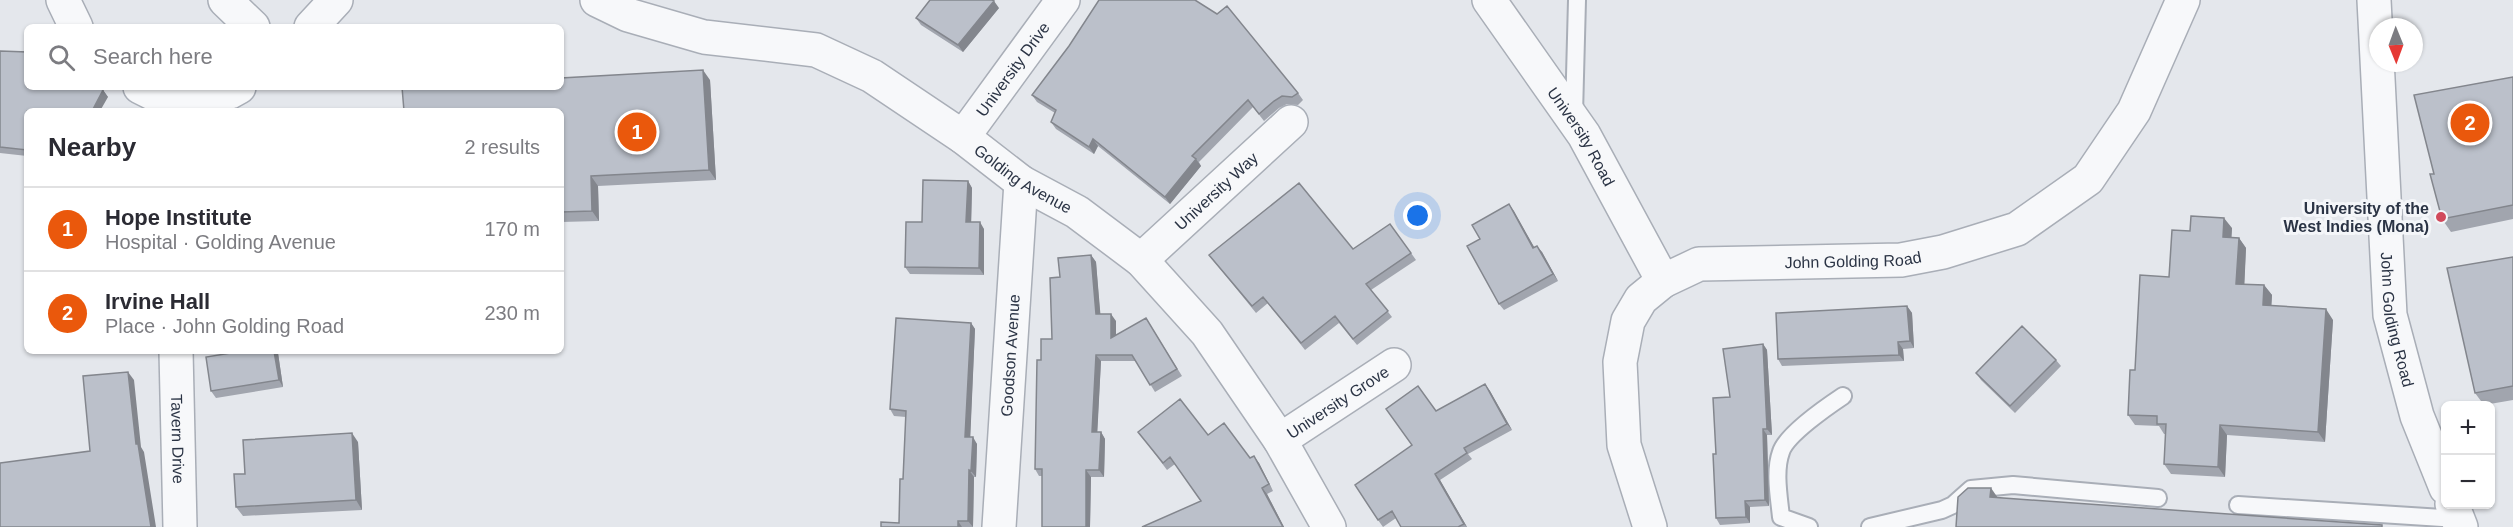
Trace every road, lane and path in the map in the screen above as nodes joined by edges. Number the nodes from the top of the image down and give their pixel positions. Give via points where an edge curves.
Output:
1 (63, 0) edge
2 (225, 0) edge
3 (336, 0) edge
4 (597, 0) edge
5 (1063, 0) edge
6 (1489, 0) edge
7 (1577, 0) edge
8 (2183, 0) edge
9 (2374, 0) edge
10 (75, 24) edge
11 (250, 24) edge
12 (314, 24) edge
13 (146, 90) edge
14 (233, 90) edge
15 (192, 108) edge
16 (1574, 121) junction
17 (1291, 122) dead end
18 (963, 137) junction
19 (1021, 182) junction
20 (1141, 260) junction
21 (1663, 281) junction
22 (176, 354) edge
23 (1394, 365) dead end
24 (1843, 396) dead end
25 (1280, 440) junction
26 (2441, 478) edge
27 (2158, 498) dead end
28 (2238, 505) dead end
29 (1942, 510) junction
30 (2457, 517) edge
31 (180, 527) edge
32 (999, 527) edge
33 (1329, 527) edge
34 (1650, 527) edge
35 (1809, 527) edge
36 (1870, 527) edge
37 (1944, 527) edge

1 - 10 street
2 - 11 street
3 - 12 street
4 - 18 street, Golding Avenue via 628,15 705,37 816,50 872,76
5 - 18 street, University Drive
6 - 16 street, University Road
7 - 16 lane
8 - 21 street, John Golding Road via 2134,111 2088,178 2017,229 1943,252 1901,260 1699,264
9 - 26 street, John Golding Road via 2390,315 2417,416
13 - 15 street
14 - 15 street
16 - 21 street, University Road
17 - 20 street, University Way
18 - 19 street, Golding Avenue
19 - 20 street, Golding Avenue via 1077,212
19 - 32 street, Goodson Avenue
20 - 25 street, Golding Avenue via 1207,333
21 - 34 street, John Golding Road via 1641,299 1628,321 1620,362 1624,445
22 - 31 street, Tavern Drive
23 - 25 street, University Grove
24 - 35 lane via 1813,416 1781,450 1781,517
25 - 33 street, Golding Avenue
27 - 29 lane via 2013,485 1971,489
28 - 30 lane
29 - 36 lane
29 - 37 lane

